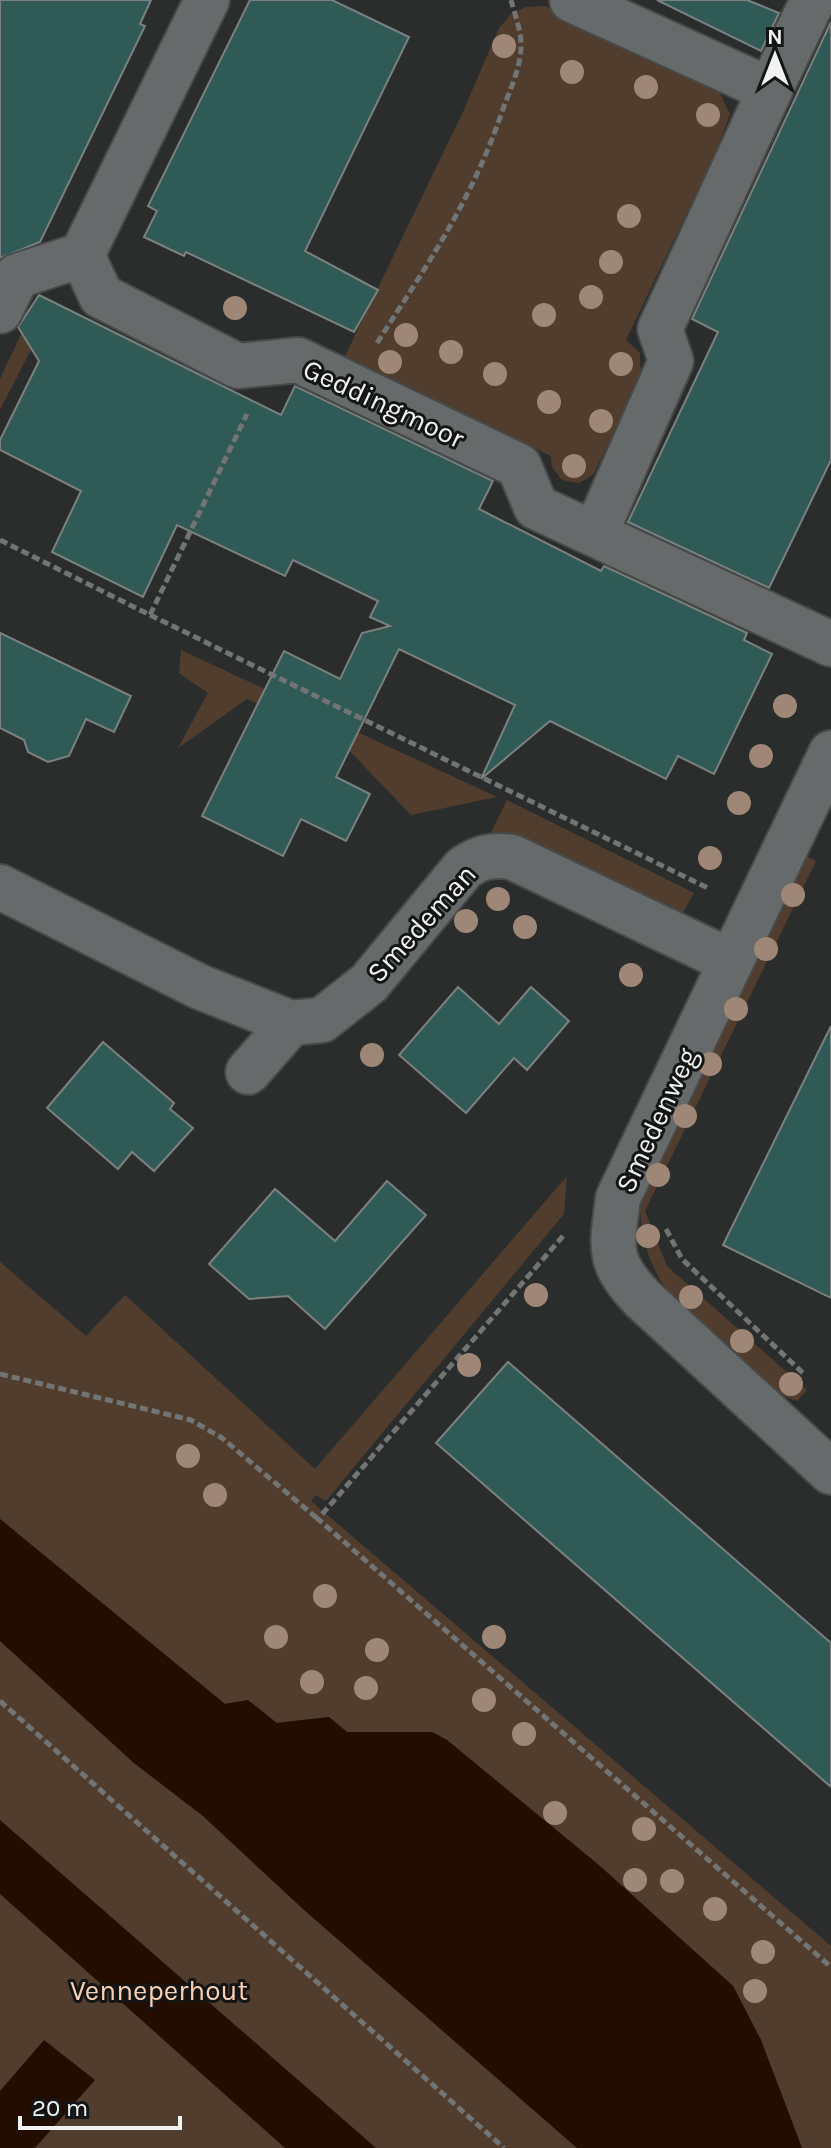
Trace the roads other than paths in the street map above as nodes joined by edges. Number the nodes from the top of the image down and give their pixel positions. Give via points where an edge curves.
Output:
1 (207, 0) edge
2 (572, 0) edge
3 (813, 0) edge
4 (770, 90) junction
5 (82, 255) junction
6 (0, 311) edge
7 (595, 534) junction
8 (831, 644) edge
9 (831, 753) edge
10 (0, 887) edge
11 (730, 961) junction
12 (291, 1023) junction
13 (248, 1072) dead end
14 (828, 1462) edge

1 - 5 street
2 - 4 street
3 - 4 street
4 - 7 street via 660,329 671,361
5 - 6 street via 17,276
5 - 7 street, Geddingmoor via 101,296 238,366 298,360 350,384 519,466 536,507
7 - 8 street, Geddingmoor
9 - 11 street, Smedenweg
10 - 12 street via 200,987
11 - 12 street, Smedeman via 499,855 463,869 369,983 322,1020
11 - 14 street, Smedenweg via 618,1198 612,1249 621,1276
12 - 13 street

